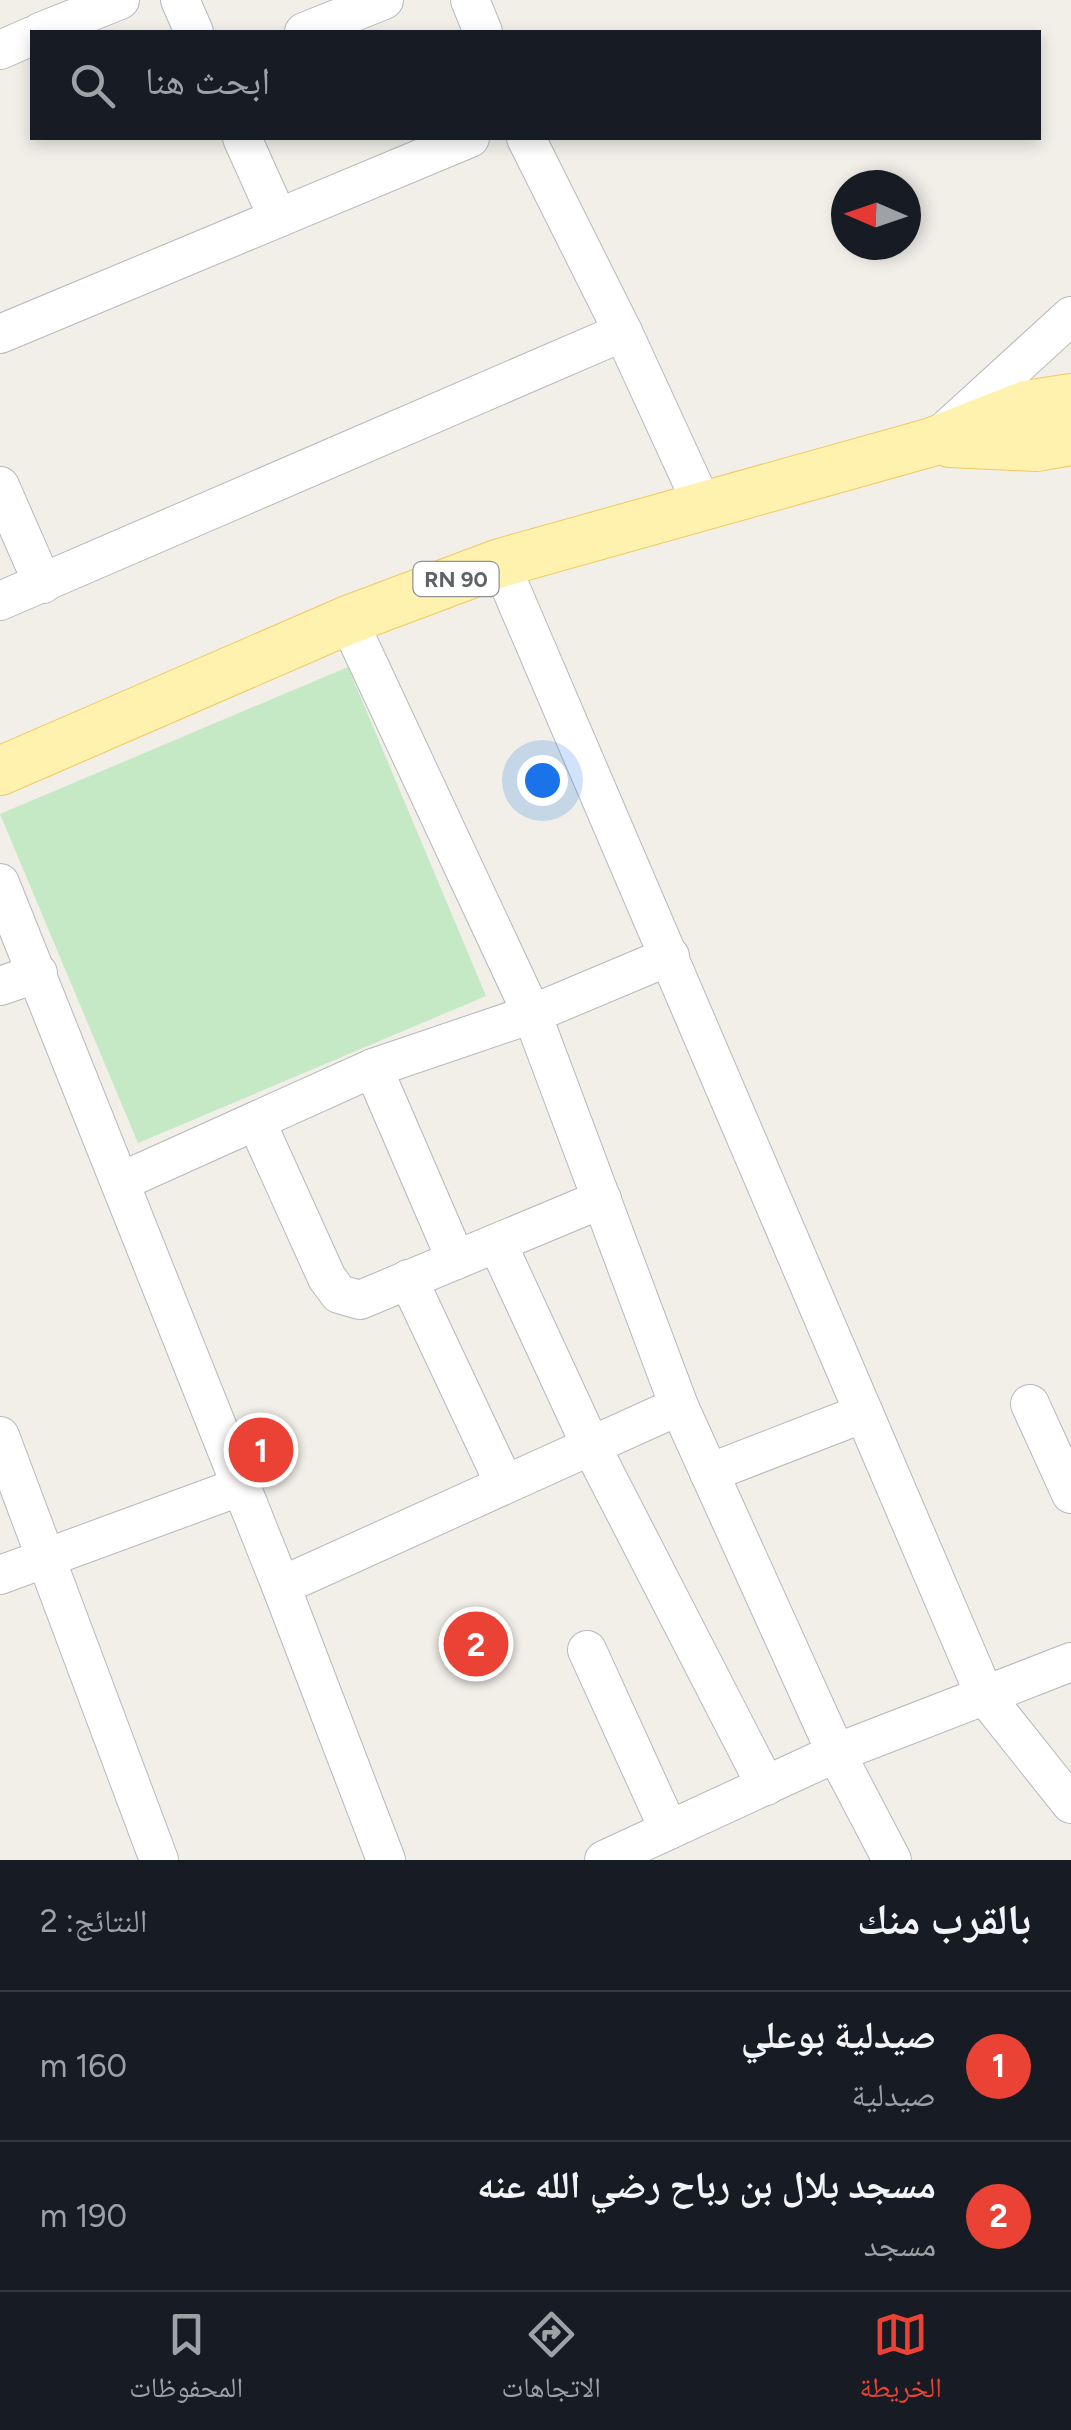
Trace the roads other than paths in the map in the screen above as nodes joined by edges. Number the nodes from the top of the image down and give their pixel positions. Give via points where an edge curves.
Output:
1 (180, 0) edge
2 (384, 0) edge
3 (470, 0) edge
4 (97, 4) edge
5 (44, 30) edge
6 (193, 30) edge
7 (309, 30) edge
8 (482, 30) edge
9 (30, 37) edge
10 (0, 50) edge
11 (243, 140) edge
12 (465, 140) edge
13 (527, 140) edge
14 (278, 218) junction
15 (1065, 331) edge
16 (622, 332) junction
17 (0, 334) edge
18 (1071, 398) edge
19 (1071, 441) edge
20 (932, 442) junction
21 (0, 486) edge
22 (702, 506) junction
23 (500, 563) junction
24 (43, 584) junction
25 (0, 601) edge
26 (348, 620) junction
27 (0, 771) edge
28 (0, 882) edge
29 (670, 956) junction
30 (38, 972) junction
31 (0, 986) edge
32 (532, 1014) junction
33 (374, 1068) junction
34 (256, 1121) junction
35 (120, 1182) junction
36 (602, 1200) junction
37 (497, 1243) junction
38 (456, 1260) junction
39 (408, 1279) junction
40 (1030, 1404) dead end
41 (679, 1406) junction
42 (864, 1413) junction
43 (0, 1436) edge
44 (590, 1444) junction
45 (709, 1473) junction
46 (504, 1483) junction
47 (239, 1488) junction
48 (1071, 1494) edge
49 (47, 1558) junction
50 (0, 1576) edge
51 (281, 1586) junction
52 (587, 1650) dead end
53 (1071, 1662) edge
54 (985, 1696) junction
55 (836, 1754) junction
56 (766, 1786) junction
57 (1071, 1804) edge
58 (670, 1830) junction
59 (159, 1860) edge
60 (386, 1860) edge
61 (604, 1860) edge
62 (892, 1860) edge

1 - 6 street
2 - 7 street
3 - 8 street
4 - 5 street
9 - 10 street
11 - 14 street
12 - 14 street
13 - 16 street
14 - 17 street
15 - 20 street
16 - 22 street
16 - 24 street
18 - 20 main road, RN 90 via 1026,405
19 - 20 main road, RN 90 via 1037,447
20 - 22 main road, RN 90
21 - 24 street
22 - 23 main road, RN 90
23 - 26 main road, RN 90
23 - 29 street
24 - 25 street
26 - 27 main road, RN 90
26 - 32 street
28 - 30 street
29 - 32 street
29 - 42 street
30 - 31 street
30 - 35 street
32 - 33 street
32 - 36 street
33 - 34 street
33 - 38 street
34 - 35 street
34 - 39 street via 339,1294 360,1300
35 - 47 street
36 - 37 street
36 - 41 street
37 - 38 street
37 - 44 street
38 - 39 street
39 - 46 street
40 - 48 street
41 - 44 street
41 - 45 street
42 - 45 street
42 - 54 street
43 - 49 street
44 - 46 street
44 - 56 street
45 - 55 street
46 - 51 street
47 - 49 street
47 - 51 street
49 - 50 street
49 - 59 street
51 - 60 street
52 - 58 street
53 - 54 street
54 - 55 street
54 - 57 street
55 - 56 street
55 - 62 street
56 - 58 street
58 - 61 street

